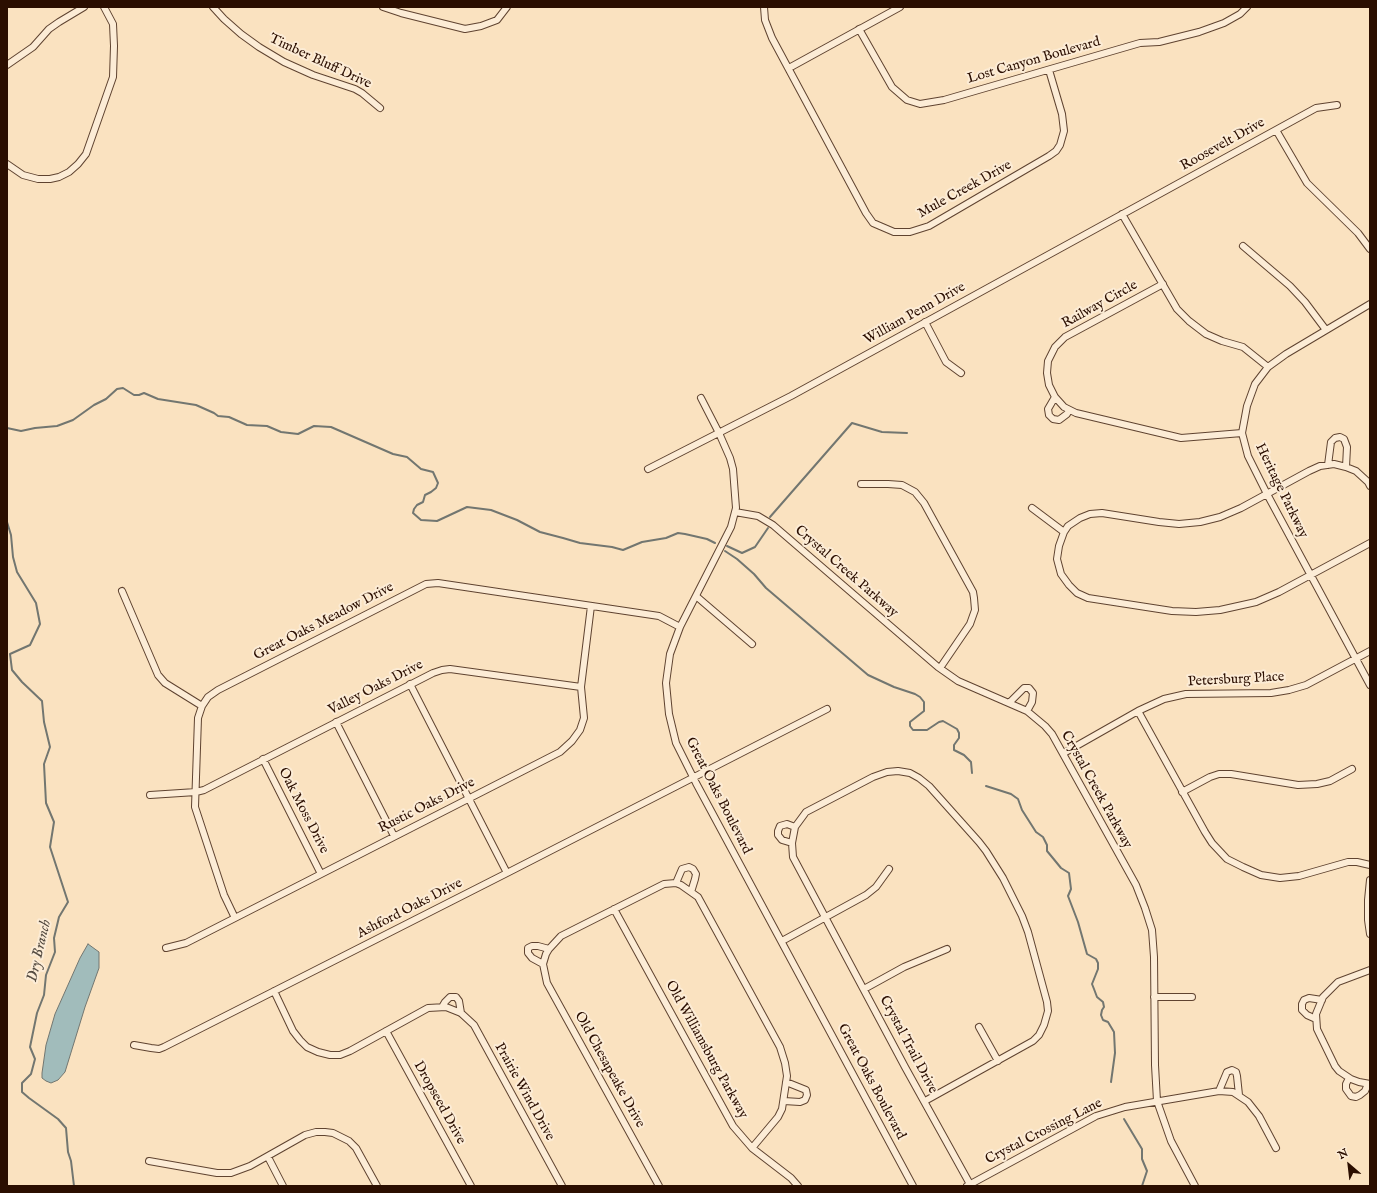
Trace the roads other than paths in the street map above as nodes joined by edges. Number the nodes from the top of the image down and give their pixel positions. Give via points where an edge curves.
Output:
1 (84, 7) edge
2 (104, 7) edge
3 (213, 7) edge
4 (384, 7) edge
5 (507, 7) edge
6 (764, 7) edge
7 (900, 7) edge
8 (1247, 7) edge
9 (859, 29) junction
10 (7, 65) edge
11 (789, 68) junction
12 (1049, 70) junction
13 (1337, 104) dead end
14 (380, 108) dead end
15 (1276, 130) junction
16 (7, 164) edge
17 (1122, 214) junction
18 (1243, 246) dead end
19 (1370, 249) edge
20 (1162, 284) junction
21 (1370, 304) edge
22 (925, 322) junction
23 (1326, 330) junction
24 (1268, 367) junction
25 (961, 373) dead end
26 (1055, 397) junction
27 (701, 398) dead end
28 (1069, 410) junction
29 (719, 433) junction
30 (1242, 434) junction
31 (1328, 465) junction
32 (1346, 466) junction
33 (648, 469) dead end
34 (861, 484) dead end
35 (1370, 486) edge
36 (1267, 494) junction
37 (1032, 508) dead end
38 (735, 512) junction
39 (1064, 532) junction
40 (1370, 543) edge
41 (1311, 576) junction
42 (122, 591) dead end
43 (696, 596) junction
44 (591, 606) junction
45 (680, 627) junction
46 (752, 644) dead end
47 (1370, 651) edge
48 (1356, 659) junction
49 (940, 668) junction
50 (410, 684) junction
51 (1370, 685) edge
52 (581, 687) junction
53 (1009, 703) junction
54 (202, 706) junction
55 (827, 709) dead end
56 (1027, 711) junction
57 (1138, 711) junction
58 (336, 722) junction
59 (1064, 752) junction
60 (263, 759) junction
61 (1352, 770) dead end
62 (693, 777) junction
63 (196, 792) junction
64 (1182, 792) junction
65 (150, 795) dead end
66 (469, 798) junction
67 (795, 827) junction
68 (394, 836) junction
69 (792, 844) junction
70 (1370, 865) edge
71 (889, 869) dead end
72 (507, 873) junction
73 (321, 874) junction
74 (1370, 880) edge
75 (676, 883) junction
76 (691, 892) junction
77 (614, 909) junction
78 (235, 918) junction
79 (825, 918) junction
80 (1370, 934) edge
81 (782, 942) junction
82 (166, 948) dead end
83 (549, 949) junction
84 (947, 950) dead end
85 (543, 964) junction
86 (1370, 970) edge
87 (864, 989) junction
88 (274, 991) junction
89 (1154, 997) junction
90 (1192, 997) dead end
91 (1322, 1000) junction
92 (442, 1007) junction
93 (461, 1013) junction
94 (1316, 1019) junction
95 (979, 1027) dead end
96 (386, 1031) junction
97 (134, 1045) dead end
98 (998, 1061) junction
99 (1349, 1078) junction
100 (786, 1082) junction
101 (1369, 1084) edge
102 (1219, 1091) junction
103 (1239, 1095) junction
104 (784, 1101) junction
105 (925, 1101) junction
106 (1157, 1101) junction
107 (752, 1148) junction
108 (1276, 1148) dead end
109 (268, 1156) junction
110 (149, 1161) dead end
111 (970, 1185) edge
112 (283, 1186) edge
113 (377, 1186) edge
114 (471, 1186) edge
115 (562, 1186) edge
116 (659, 1186) edge
117 (798, 1186) edge
118 (913, 1186) edge
119 (1195, 1186) edge

1 - 10 street via 49,29 33,47
2 - 16 street via 113,24 113,77 86,154 69,172 50,179 24,175
3 - 14 street, Timber Bluff Drive via 241,34 259,47 313,75 355,89
4 - 5 street via 465,29 497,20
6 - 11 street, Mule Creek Drive via 765,20 772,38
7 - 9 street
8 - 12 street, Lost Canyon Boulevard via 1224,23 1199,32 1140,44
9 - 11 street
9 - 12 street, Lost Canyon Boulevard via 892,87 907,100 920,104 944,100
11 - 12 street, Mule Creek Drive via 866,213 873,223 894,232 910,232 929,226 1056,151 1064,131 1062,114
13 - 15 street, Roosevelt Drive via 1316,108
15 - 17 street, Roosevelt Drive
15 - 19 street via 1307,184 1358,233
17 - 20 street
17 - 22 street, William Penn Drive
18 - 23 street via 1290,286
20 - 24 street via 1177,309 1200,330 1222,341 1243,347
20 - 26 street, Railway Circle via 1065,337 1055,347 1048,361 1047,373
21 - 23 street, Heritage Parkway
22 - 25 street via 946,362
22 - 29 street, William Penn Drive
23 - 24 street, Heritage Parkway
24 - 30 street, Heritage Parkway via 1255,384 1247,406
26 - 28 street, Railway Circle
26 - 28 street via 1048,409 1053,419 1059,420
27 - 29 street, Great Oaks Boulevard
28 - 30 street, Railway Circle via 1181,438
29 - 33 street, William Penn Drive
29 - 38 street, Great Oaks Boulevard via 734,469
30 - 36 street, Heritage Parkway via 1248,456
31 - 32 street
31 - 32 street via 1331,442 1340,437 1347,446
31 - 36 street via 1309,471
32 - 35 street via 1356,471
34 - 49 street via 902,485 915,492 924,503 973,592 975,610 970,624
36 - 39 street via 1242,508 1200,522 1179,524 1102,513 1080,518
36 - 41 street, Heritage Parkway
37 - 39 street
38 - 43 street, Great Oaks Boulevard via 731,527
38 - 49 street, Crystal Creek Parkway via 758,516 773,525
39 - 41 street via 1057,559 1061,574 1069,585 1088,598 1172,611 1220,610 1256,602
40 - 41 street
41 - 48 street, Heritage Parkway
42 - 54 street via 158,675 165,683
43 - 45 street, Great Oaks Boulevard
43 - 46 street
44 - 45 street, Great Oaks Meadow Drive via 658,616
44 - 52 street, Rustic Oaks Drive
44 - 54 street, Great Oaks Meadow Drive via 438,583 426,584 218,690 208,697
45 - 62 street, Great Oaks Boulevard via 670,654 666,683 668,714 676,742
47 - 48 street, Petersburg Place
48 - 51 street, Heritage Parkway
48 - 57 street, Petersburg Place via 1306,685 1289,690 1271,693 1186,694 1164,699
49 - 53 street, Crystal Creek Parkway via 958,680
50 - 52 street, Valley Oaks Drive via 433,673 450,669
50 - 58 street, Valley Oaks Drive
50 - 66 street
52 - 66 street, Rustic Oaks Drive via 584,718 580,730 572,741 560,752
53 - 56 street, Crystal Creek Parkway
53 - 56 street via 1024,688 1029,688 1033,693
54 - 63 street via 198,718
55 - 62 street, Ashford Oaks Drive
56 - 59 street, Crystal Creek Parkway via 1045,726
57 - 59 street, Petersburg Place
57 - 64 street
58 - 60 street, Valley Oaks Drive
58 - 68 street
59 - 89 street, Crystal Creek Parkway via 1136,885 1145,908 1152,930
60 - 63 street, Valley Oaks Drive
60 - 73 street, Oak Moss Drive
61 - 64 street via 1330,781 1298,785 1219,774
62 - 72 street, Ashford Oaks Drive
62 - 81 street, Great Oaks Boulevard
63 - 65 street, Valley Oaks Drive
63 - 78 street via 195,807 224,895
64 - 70 street via 1212,843 1226,859 1242,868 1280,878 1299,876 1348,862
66 - 68 street, Rustic Oaks Drive
66 - 72 street
67 - 69 street
67 - 69 street via 787,824 780,826 778,831 782,840
67 - 98 street via 806,812 873,777 898,771 910,773 929,786 979,842 1003,878 1022,916 1047,1002 1046,1018 1039,1035 1026,1046
68 - 73 street, Rustic Oaks Drive
69 - 79 street, Crystal Trail Drive via 793,857
71 - 79 street via 872,891
72 - 88 street, Ashford Oaks Drive
73 - 78 street, Rustic Oaks Drive
74 - 80 street
75 - 76 street
75 - 76 street via 682,869 693,869 696,874
75 - 77 street via 664,884
76 - 100 street via 698,897 780,1047 785,1063
77 - 83 street via 561,936
77 - 107 street, Old Williamsburg Parkway via 733,1126
78 - 82 street, Rustic Oaks Drive via 186,943
79 - 81 street
79 - 87 street, Crystal Trail Drive
81 - 118 street, Great Oaks Boulevard
83 - 85 street
83 - 85 street via 538,946 528,948 532,958
84 - 87 street via 904,967
85 - 116 street, Old Chesapeake Drive via 547,983
86 - 91 street via 1338,982
87 - 105 street, Crystal Trail Drive
88 - 96 street, Prairie Wind Drive via 293,1031 307,1047 318,1052 340,1055
88 - 97 street, Ashford Oaks Drive via 164,1047
89 - 90 street
89 - 106 street, Crystal Creek Parkway
91 - 94 street
91 - 94 street via 1309,998 1302,1004 1302,1010 1306,1015
92 - 93 street, Prairie Wind Drive
92 - 93 street, Prairie Wind Drive via 450,997 456,997
92 - 96 street, Prairie Wind Drive via 428,1008
93 - 115 street, Prairie Wind Drive via 474,1025
94 - 99 street via 1316,1029 1335,1066
95 - 98 street
96 - 114 street, Dropseed Drive
98 - 105 street
99 - 101 street
99 - 101 street via 1346,1089 1351,1096 1360,1095
100 - 104 street
100 - 104 street via 806,1090 808,1095 800,1102
102 - 103 street, Crystal Crossing Lane
102 - 103 street via 1227,1072 1232,1070 1236,1072
102 - 106 street, Crystal Crossing Lane
103 - 108 street via 1256,1110
104 - 107 street via 778,1117
105 - 111 street, Crystal Trail Drive
106 - 111 street, Crystal Crossing Lane via 1096,1116
106 - 119 street, Crystal Creek Parkway via 1171,1141
107 - 117 street, Old Williamsburg Parkway
109 - 110 street via 244,1169 217,1174
109 - 112 street
109 - 113 street via 305,1135 316,1132 333,1133 349,1141 356,1148

